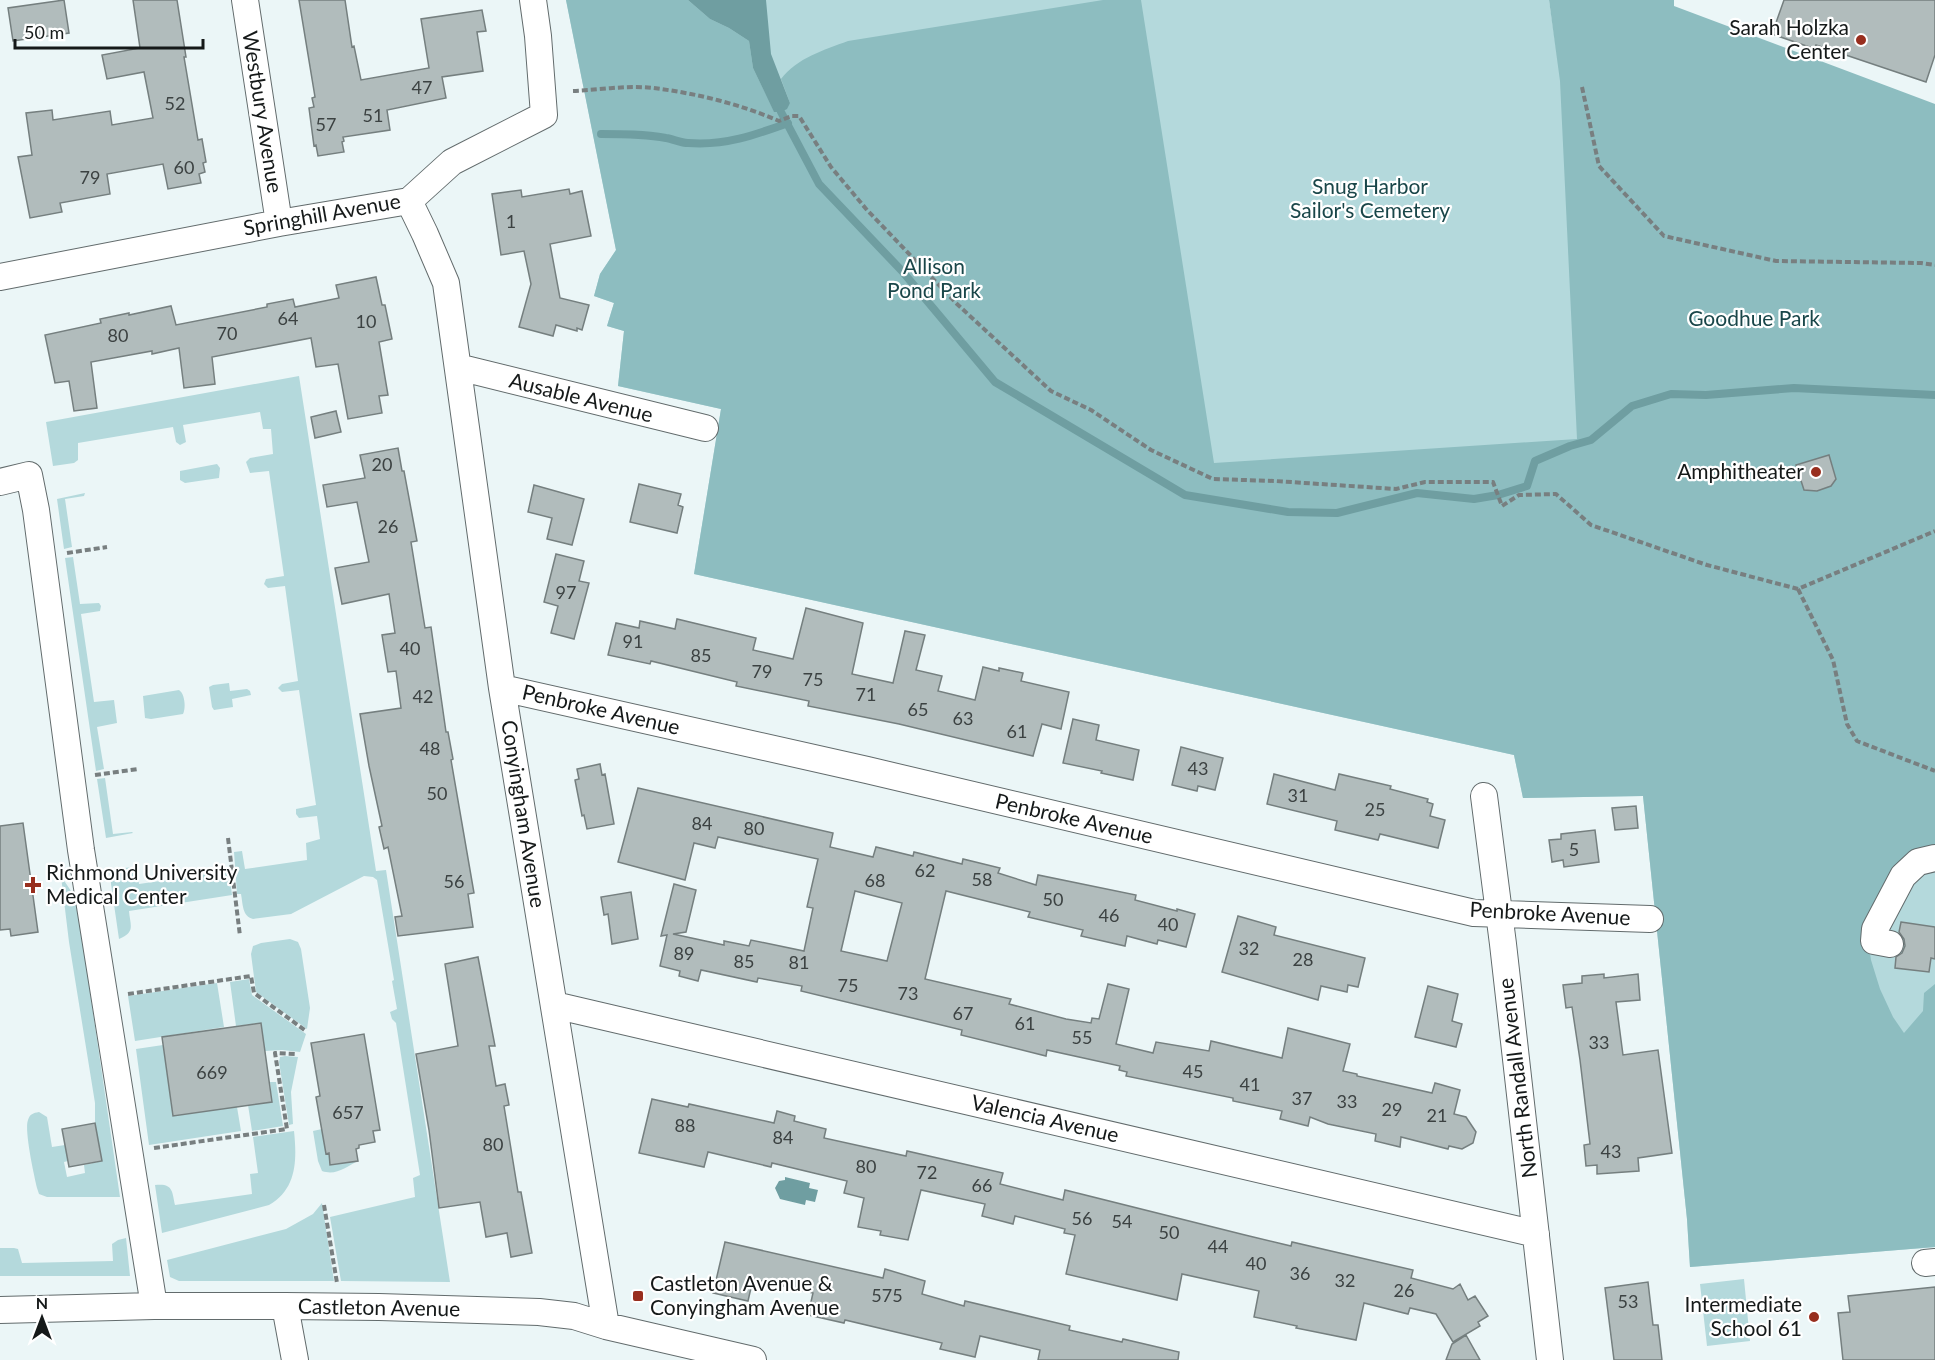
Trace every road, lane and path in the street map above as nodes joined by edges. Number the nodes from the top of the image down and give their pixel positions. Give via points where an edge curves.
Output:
1 (244, 0) edge
2 (533, 0) edge
3 (1582, 87) dead end
4 (573, 91) dead end
5 (409, 201) junction
6 (279, 223) junction
7 (1935, 265) edge
8 (0, 277) edge
9 (458, 367) junction
10 (705, 428) dead end
11 (0, 482) edge
12 (1935, 531) edge
13 (107, 547) dead end
14 (63, 554) dead end
15 (1798, 589) junction
16 (502, 688) junction
17 (138, 768) dead end
18 (1935, 771) edge
19 (94, 775) dead end
20 (1484, 796) dead end
21 (228, 837) dead end
22 (1935, 858) edge
23 (1499, 914) junction
24 (1650, 919) dead end
25 (240, 936) dead end
26 (1890, 944) dead end
27 (124, 994) dead end
28 (554, 1005) junction
29 (306, 1031) dead end
30 (296, 1054) dead end
31 (147, 1149) dead end
32 (324, 1205) dead end
33 (1536, 1234) junction
34 (337, 1283) dead end
35 (154, 1306) junction
36 (285, 1306) junction
37 (0, 1310) edge
38 (606, 1326) junction
39 (728, 1357) edge
40 (295, 1360) edge
41 (753, 1360) edge
42 (1551, 1360) edge

1 - 6 street, Westbury Avenue
2 - 5 street, Springhill Avenue via 544,115 452,162
3 - 7 path via 1599,166 1664,236 1776,261
4 - 15 path via 651,88 713,98 779,121 800,116 831,167 860,202 957,304 1051,391 1091,410 1151,450 1213,479 1396,489 1425,482 1493,482 1502,506 1519,495 1556,494 1590,525 1707,565
5 - 6 street, Springhill Avenue
5 - 9 street, Conyingham Avenue via 446,283
6 - 8 street, Springhill Avenue
9 - 10 street, Ausable Avenue
9 - 16 street, Conyingham Avenue
11 - 35 street via 29,476 36,510 81,850
12 - 15 path
13 - 14 path
15 - 18 path via 1833,660 1847,724 1857,741
16 - 23 street, Penbroke Avenue via 1474,913
16 - 28 street, Conyingham Avenue
17 - 19 path
20 - 23 street, North Randall Avenue
21 - 25 path
22 - 26 street via 1918,862 1903,876 1875,928 1874,941
23 - 24 street, Penbroke Avenue
23 - 33 street, North Randall Avenue
27 - 29 path via 251,976 254,993
28 - 33 street, Valencia Avenue
28 - 38 street, Conyingham Avenue
30 - 31 path via 275,1053 287,1129
32 - 34 path
33 - 42 street, North Randall Avenue
35 - 36 street, Castleton Avenue
35 - 37 street, Castleton Avenue
36 - 38 street, Castleton Avenue via 539,1312 574,1316
36 - 40 street
38 - 39 street, Castleton Avenue
39 - 41 street, Castleton Avenue

